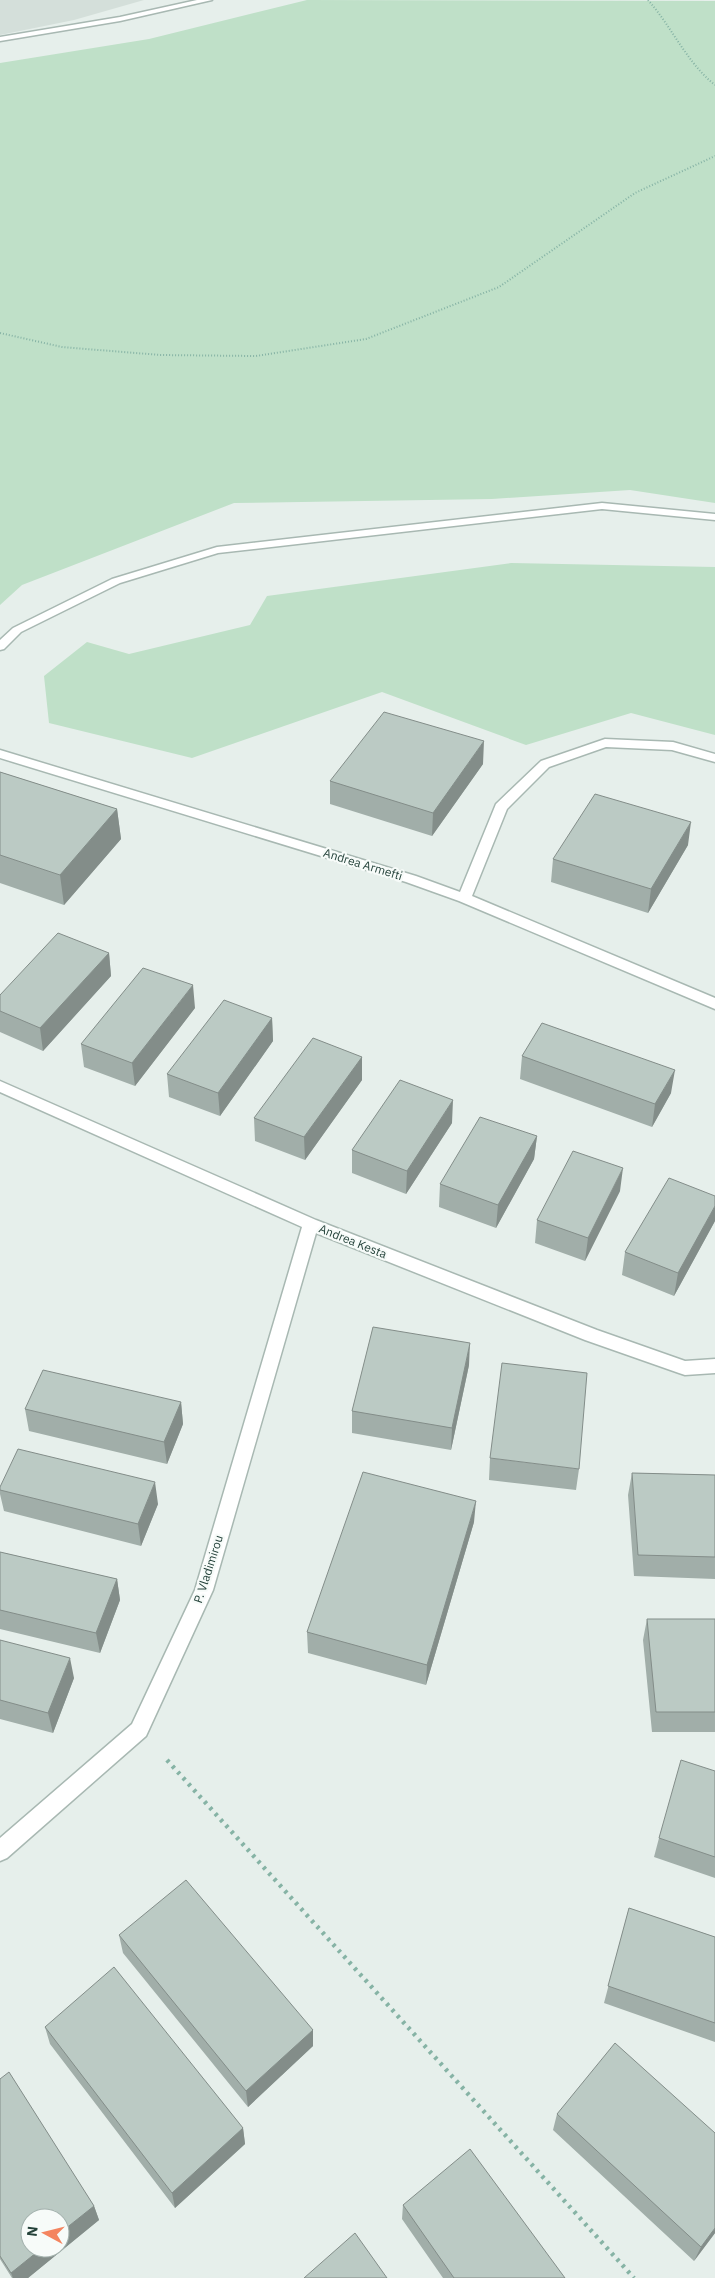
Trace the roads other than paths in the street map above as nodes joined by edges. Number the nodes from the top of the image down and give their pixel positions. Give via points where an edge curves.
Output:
1 (208, 0) edge
2 (0, 39) edge
3 (715, 517) edge
4 (0, 646) edge
5 (0, 754) edge
6 (715, 758) edge
7 (464, 898) junction
8 (715, 1004) edge
9 (0, 1086) edge
10 (311, 1224) junction
11 (715, 1366) edge
12 (0, 1851) edge

1 - 2 street
3 - 4 street via 602,506 217,550 116,581 18,630
5 - 7 street, Andrea Armefti via 411,878
6 - 7 street via 673,746 605,743 545,764 501,807
7 - 8 street, Andrea Armefti
9 - 10 street, Andrea Kesta
10 - 11 street, Andrea Kesta via 591,1335 685,1368
10 - 12 street, P. Vladimirou via 204,1590 139,1730

